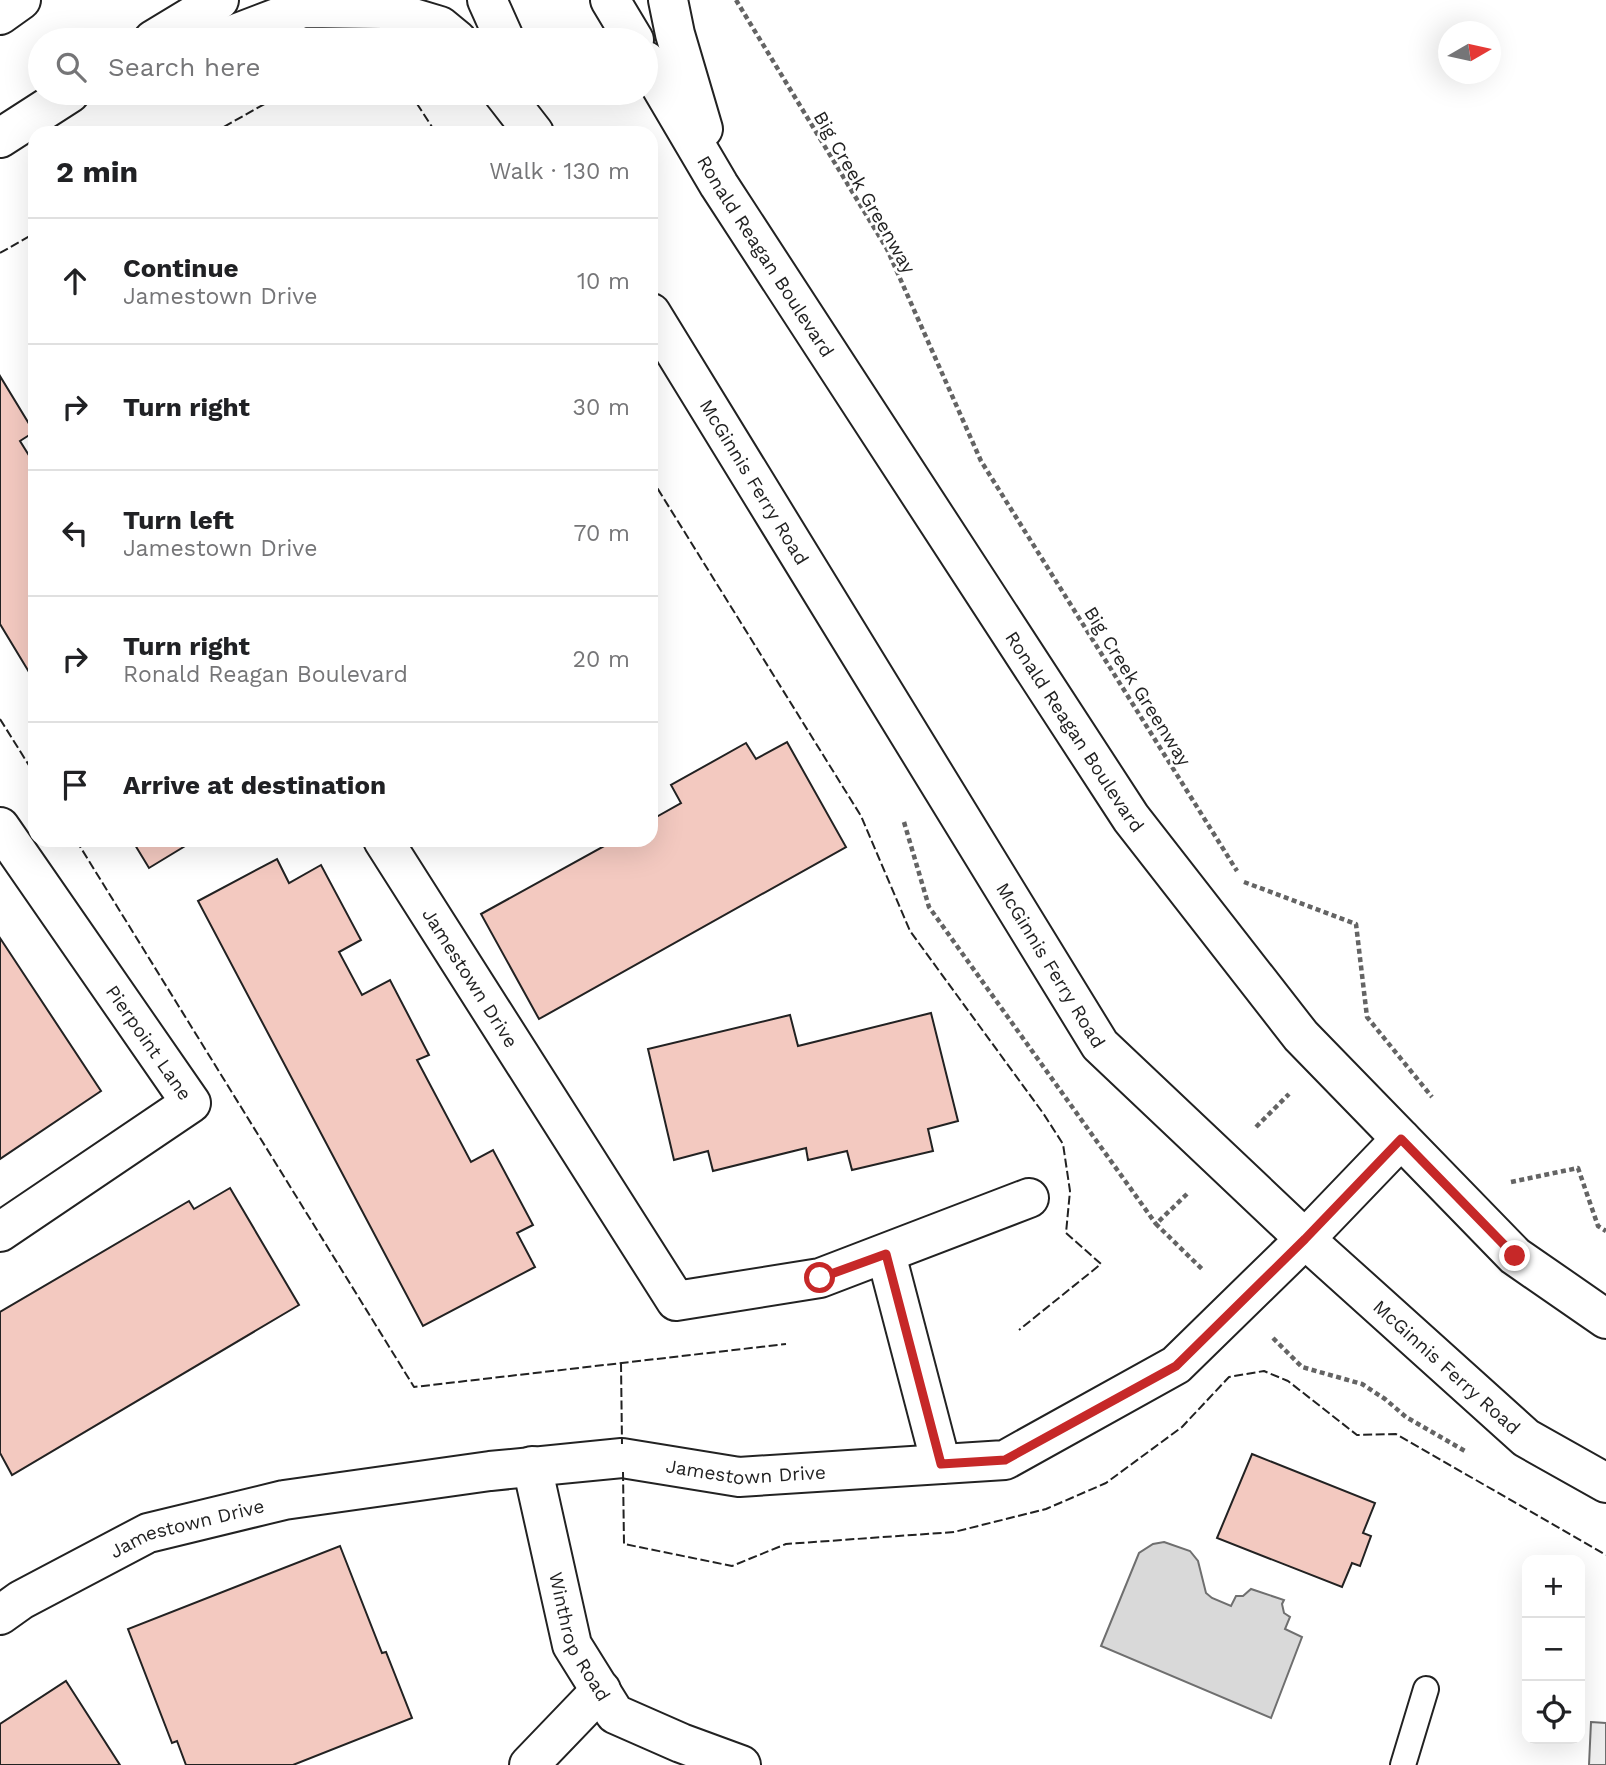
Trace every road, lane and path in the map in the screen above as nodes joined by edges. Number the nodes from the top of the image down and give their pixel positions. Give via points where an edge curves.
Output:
1 (22, 0) edge
2 (219, 0) edge
3 (487, 0) edge
4 (610, 0) edge
5 (668, 0) edge
6 (736, 0) edge
7 (0, 15) edge
8 (173, 28) edge
9 (250, 28) edge
10 (442, 28) edge
11 (500, 28) edge
12 (627, 28) edge
13 (658, 81) edge
14 (54, 105) edge
15 (512, 105) edge
16 (534, 105) edge
17 (529, 126) edge
18 (544, 126) edge
19 (0, 138) edge
20 (719, 185) junction
21 (658, 324) edge
22 (903, 821) dead end
23 (0, 827) edge
24 (387, 847) edge
25 (1435, 1101) dead end
26 (1401, 1139) junction
27 (1502, 1184) dead end
28 (1029, 1198) dead end
29 (1156, 1224) dead end
30 (1606, 1231) edge
31 (0, 1232) edge
32 (1305, 1239) junction
33 (886, 1254) junction
34 (1606, 1320) edge
35 (941, 1464) junction
36 (532, 1466) junction
37 (1606, 1483) edge
38 (0, 1615) edge
39 (1426, 1689) dead end
40 (601, 1690) junction
41 (529, 1765) edge
42 (741, 1765) edge
43 (1403, 1765) edge

1 - 7 main road
2 - 8 main road
3 - 11 main road
4 - 12 main road
5 - 20 main road
6 - 25 path, Big Creek Greenway via 887,249 981,461 1245,884 1356,924 1367,1017
9 - 10 main road via 303,8 383,9
13 - 20 main road, Ronald Reagan Boulevard
14 - 19 main road
15 - 17 main road
16 - 18 main road
20 - 26 main road, Ronald Reagan Boulevard via 1131,818 1301,1036
21 - 32 main road, McGinnis Ferry Road via 1100,1045
22 - 29 path via 929,907
23 - 31 main road, Pierpoint Lane via 191,1103
24 - 33 main road, Jamestown Drive via 676,1301 820,1278
26 - 32 main road, Jamestown Drive
26 - 34 main road, Ronald Reagan Boulevard via 1515,1256
27 - 30 path via 1578,1168 1598,1226
28 - 33 main road, Jamestown Drive
32 - 35 main road, Jamestown Drive via 1176,1366 1005,1460
32 - 37 main road, McGinnis Ferry Road via 1526,1438
33 - 35 main road
35 - 36 main road, Jamestown Drive via 739,1477 622,1458
36 - 38 main road, Jamestown Drive via 284,1500 148,1533
36 - 40 main road, Winthrop Road via 572,1645
39 - 43 lane
40 - 41 main road
40 - 42 main road, Winthrop Road via 615,1713

